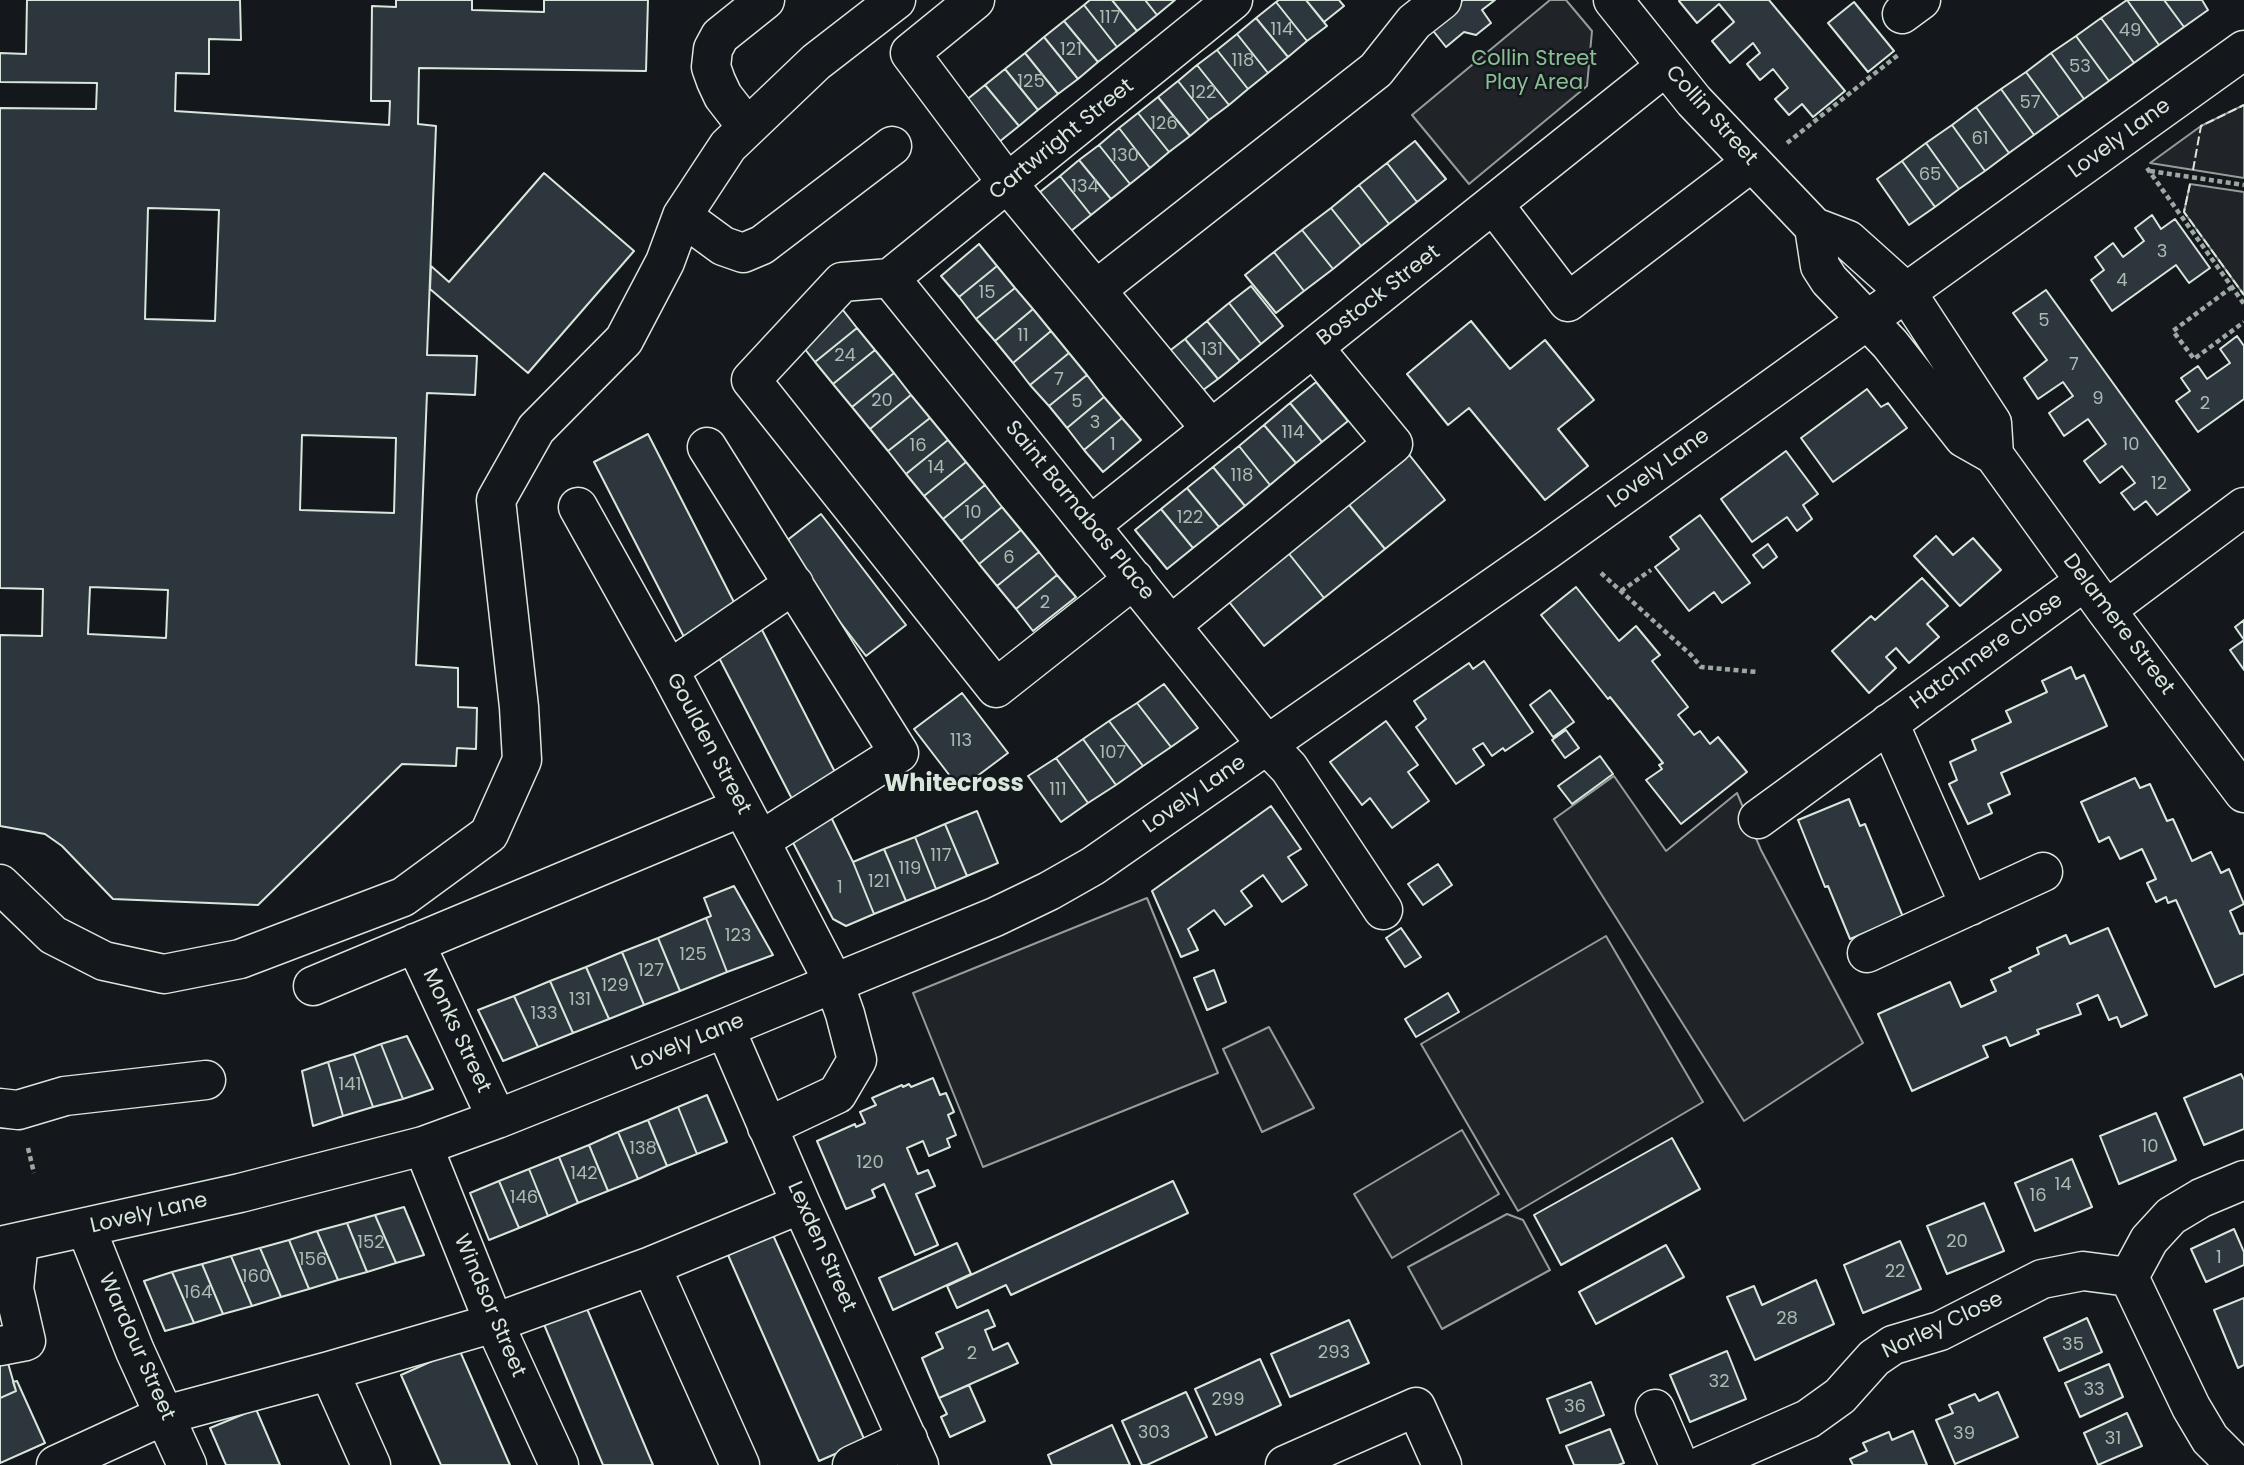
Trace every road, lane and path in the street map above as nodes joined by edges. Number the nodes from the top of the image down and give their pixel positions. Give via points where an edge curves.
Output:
1 (765, 0) edge
2 (896, 0) edge
3 (975, 0) edge
4 (1233, 0) edge
5 (1442, 0) edge
6 (1613, 0) edge
7 (1912, 7) edge
8 (2244, 50) edge
9 (1666, 66) junction
10 (747, 127) junction
11 (2124, 136) junction
12 (892, 146) dead end
13 (1752, 162) junction
14 (2149, 171) junction
15 (1008, 184) junction
16 (2244, 185) edge
17 (1494, 205) junction
18 (682, 216) junction
19 (1814, 227) junction
20 (890, 278) junction
21 (2232, 287) junction
22 (1097, 289) junction
23 (1907, 293) junction
24 (2244, 304) edge
25 (1868, 319) junction
26 (2244, 322) edge
27 (1314, 348) junction
28 (1211, 429) junction
29 (707, 447) dead end
30 (1994, 455) junction
31 (578, 507) dead end
32 (2244, 507) edge
33 (1091, 525) junction
34 (1651, 570) dead end
35 (1601, 573) dead end
36 (1135, 579) junction
37 (794, 584) junction
38 (1621, 592) junction
39 (2095, 596) junction
40 (1171, 625) junction
41 (669, 670) junction
42 (1757, 672) dead end
43 (1889, 723) junction
44 (1267, 745) junction
45 (2244, 793) edge
46 (742, 807) junction
47 (1758, 819) dead end
48 (760, 841) junction
49 (2043, 872) dead end
50 (0, 884) edge
51 (1969, 906) junction
52 (1383, 910) dead end
53 (415, 943) junction
54 (1867, 953) dead end
55 (834, 983) junction
56 (313, 986) dead end
57 (725, 1028) junction
58 (206, 1080) dead end
59 (0, 1108) edge
60 (497, 1119) junction
61 (767, 1127) junction
62 (423, 1146) junction
63 (2244, 1180) edge
64 (801, 1204) junction
65 (86, 1228) junction
66 (9, 1244) edge
67 (651, 1266) junction
68 (2129, 1277) junction
69 (495, 1323) junction
70 (0, 1346) edge
71 (330, 1371) junction
72 (1655, 1409) dead end
73 (166, 1415) junction
74 (914, 1452) edge
75 (56, 1465) edge
76 (187, 1465) edge
77 (371, 1465) edge
78 (559, 1465) edge
79 (740, 1465) edge
80 (852, 1465) edge
81 (1285, 1465) edge
82 (1442, 1465) edge
83 (1679, 1465) edge
84 (1703, 1465) edge
85 (2236, 1465) edge

1 - 10 street via 720,36 713,49 711,67 716,81
2 - 10 street via 816,62
3 - 15 street via 910,53
4 - 15 street, Cartwright Street
5 - 22 street via 1414,22 1376,71
6 - 9 street, Collin Street
7 - 13 path via 1903,50 1782,147
8 - 11 street, Lovely Lane
9 - 13 street, Collin Street
9 - 17 street, Bostock Street
10 - 18 street via 728,146
11 - 14 path
11 - 23 street, Lovely Lane
12 - 18 street via 762,245 743,253 723,246
13 - 17 street via 1568,302
13 - 19 street, Collin Street
14 - 16 path
14 - 21 path
15 - 20 street, Cartwright Street
15 - 22 street
17 - 27 street, Bostock Street
18 - 50 street via 665,262 624,340 536,429 496,500 522,760 489,834 404,897 240,959 164,974 104,961 53,935
19 - 23 street, Collin Street via 1848,240
19 - 25 street via 1820,266
20 - 33 street, Saint Barnabas Place
20 - 36 street via 842,282 751,380 996,688
21 - 24 path
21 - 26 path via 2173,331 2193,359
22 - 28 street
23 - 25 street, Lovely Lane
23 - 30 street, Delamere Street via 1992,423
25 - 30 street, Delamere Street via 1964,438
25 - 44 street, Lovely Lane
27 - 28 street, Bostock Street
27 - 40 street via 1393,444
28 - 33 street, Bostock Street
29 - 37 street
30 - 39 street, Delamere Street
31 - 41 street, Goulden Street
32 - 39 street, Hatchmere Close
33 - 36 street, Saint Barnabas Place
34 - 38 path
35 - 38 path
36 - 40 street, Saint Barnabas Place
37 - 41 street
37 - 48 street via 899,753
38 - 42 path via 1700,667
39 - 43 street, Hatchmere Close
39 - 45 street, Delamere Street
40 - 44 street, Saint Barnabas Place
41 - 46 street, Goulden Street
43 - 47 street, Hatchmere Close
43 - 51 street, Hatchmere Close
44 - 52 street, Saint Barnabas Place via 1289,768
44 - 55 street, Lovely Lane via 1093,866 1049,891
46 - 48 street, Goulden Street
46 - 53 street
48 - 55 street, Goulden Street
49 - 51 street
51 - 54 street
53 - 56 street
53 - 60 street, Monks Street
55 - 57 street, Lovely Lane
55 - 61 street, Goulden Street via 857,1060 837,1094
57 - 60 street, Lovely Lane
57 - 61 street, Lexden Street
58 - 59 street via 65,1096 18,1110
60 - 62 street, Lovely Lane
61 - 64 street, Lexden Street
62 - 65 street, Lovely Lane
62 - 69 street, Windsor Street
63 - 68 street via 2171,1216 2149,1240
64 - 67 street
64 - 74 street, Lexden Street
65 - 66 street, Lovely Lane
65 - 73 street, Wardour Street
66 - 70 street via 26,1340
67 - 69 street
67 - 79 street
68 - 84 street, Norley Close via 2083,1271 2042,1279 1940,1331 1893,1345 1874,1358 1840,1396 1808,1419
68 - 85 street via 2191,1407 2210,1439
69 - 71 street
69 - 78 street, Windsor Street
71 - 73 street
71 - 77 street
72 - 83 street
73 - 75 street
73 - 76 street, Wardour Street
74 - 80 street
81 - 82 street via 1416,1407

